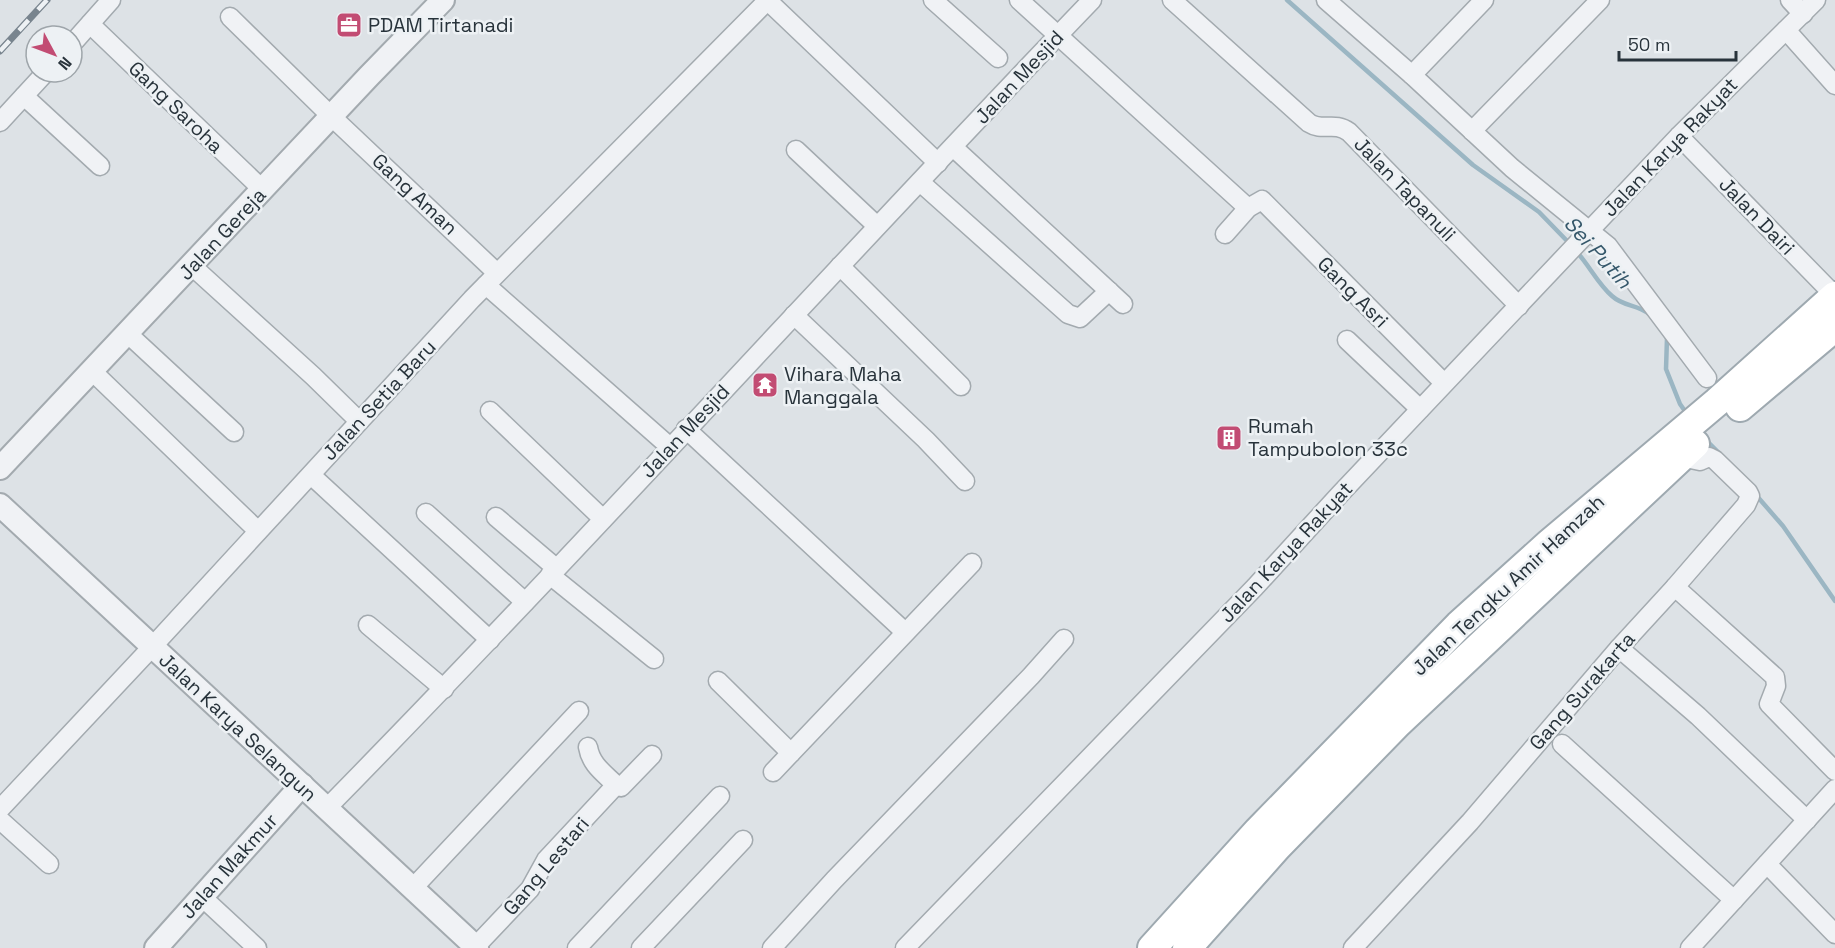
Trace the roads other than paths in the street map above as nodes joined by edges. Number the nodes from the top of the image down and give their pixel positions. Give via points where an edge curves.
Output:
1 (111, 0) edge
2 (443, 0) edge
3 (768, 0) edge
4 (933, 0) edge
5 (1019, 0) edge
6 (1092, 0) edge
7 (1172, 0) edge
8 (1326, 0) edge
9 (1484, 0) edge
10 (1600, 0) edge
11 (1790, 0) edge
12 (1816, 0) edge
13 (1803, 14) junction
14 (230, 17) dead end
15 (90, 24) junction
16 (1786, 30) junction
17 (84, 31) edge
18 (1058, 35) junction
19 (998, 58) dead end
20 (1412, 75) junction
21 (35, 84) edge
22 (1835, 85) edge
23 (24, 96) junction
24 (331, 116) junction
25 (0, 122) edge
26 (1472, 131) junction
27 (1679, 136) junction
28 (953, 147) junction
29 (796, 150) dead end
30 (938, 163) junction
31 (100, 166) dead end
32 (920, 182) junction
33 (263, 190) junction
34 (1255, 204) junction
35 (877, 226) junction
36 (1587, 233) junction
37 (1225, 234) dead end
38 (192, 266) junction
39 (840, 266) junction
40 (491, 279) junction
41 (1109, 291) junction
42 (1835, 296) edge
43 (1123, 304) dead end
44 (1519, 306) junction
45 (794, 315) junction
46 (1835, 327) edge
47 (127, 333) junction
48 (1347, 340) dead end
49 (92, 371) junction
50 (1444, 383) junction
51 (961, 386) dead end
52 (1718, 399) junction
53 (1420, 409) junction
54 (490, 411) dead end
55 (359, 421) junction
56 (687, 429) junction
57 (234, 432) dead end
58 (670, 447) junction
59 (1691, 452) junction
60 (0, 468) edge
61 (311, 475) junction
62 (965, 481) dead end
63 (0, 504) edge
64 (426, 513) dead end
65 (496, 517) dead end
66 (603, 519) junction
67 (258, 531) junction
68 (972, 563) dead end
69 (553, 572) junction
70 (1675, 587) junction
71 (525, 602) junction
72 (368, 625) dead end
73 (905, 632) junction
74 (1064, 639) dead end
75 (490, 640) junction
76 (152, 647) junction
77 (1619, 648) junction
78 (654, 659) dead end
79 (718, 681) dead end
80 (444, 689) junction
81 (579, 711) dead end
82 (1562, 744) dead end
83 (588, 747) dead end
84 (791, 753) junction
85 (652, 755) dead end
86 (1835, 771) edge
87 (773, 772) dead end
88 (302, 785) junction
89 (616, 785) junction
90 (1835, 789) edge
91 (720, 796) dead end
92 (327, 808) junction
93 (0, 809) edge
94 (0, 820) edge
95 (1807, 820) junction
96 (1268, 839) junction
97 (743, 840) dead end
98 (49, 864) dead end
99 (1767, 864) junction
100 (412, 889) junction
101 (202, 897) junction
102 (1734, 900) junction
103 (1835, 934) edge
104 (477, 947) edge
105 (156, 948) edge
106 (257, 948) edge
107 (577, 948) edge
108 (641, 948) edge
109 (772, 948) edge
110 (905, 948) edge
111 (1152, 948) edge
112 (1187, 948) edge
113 (1353, 948) edge
114 (1690, 948) edge

1 - 15 street
2 - 24 street, Jalan Gereja
3 - 30 street
3 - 40 street, Jalan Setia Baru
4 - 19 street
5 - 18 street, Gang Asri
6 - 18 street, Jalan Mesjid
7 - 44 street, Jalan Tapanuli via 1309,123 1319,128 1338,125 1349,132
8 - 20 street
9 - 20 street
10 - 26 street
11 - 13 street
12 - 13 street, Jalan Karya Rakyat
13 - 16 street, Jalan Karya Rakyat
14 - 24 street, Gang Aman
15 - 17 street
15 - 33 street, Gang Saroha
16 - 22 street
16 - 27 street, Jalan Karya Rakyat
18 - 28 street, Jalan Mesjid
18 - 34 street, Gang Asri
20 - 26 street
21 - 23 street
23 - 25 street
23 - 31 street
24 - 33 street, Jalan Gereja
24 - 40 street, Gang Aman
26 - 36 street
27 - 36 street, Jalan Karya Rakyat
27 - 42 street, Jalan Dairi
28 - 30 street, Jalan Mesjid
28 - 41 street
29 - 35 street
30 - 32 street, Jalan Mesjid
32 - 35 street, Jalan Mesjid
32 - 41 street via 1068,314 1080,318
33 - 38 street, Jalan Gereja
34 - 37 street
34 - 50 street, Gang Asri
35 - 39 street, Jalan Mesjid
36 - 44 street, Jalan Karya Rakyat
36 - 52 street via 1608,246
38 - 47 street, Jalan Gereja
38 - 55 street
39 - 45 street, Jalan Mesjid
39 - 51 street
40 - 55 street, Jalan Setia Baru
40 - 58 street, Gang Aman
41 - 43 street
42 - 52 main road, Jalan Tengku Amir Hamzah
44 - 50 street, Jalan Karya Rakyat
45 - 56 street, Jalan Mesjid
45 - 62 street
46 - 52 main road, Jalan Tengku Amir Hamzah
47 - 49 street, Jalan Gereja
47 - 57 street
48 - 53 street
49 - 60 street, Jalan Gereja
49 - 67 street
50 - 53 street, Jalan Karya Rakyat
52 - 59 main road, Jalan Tengku Amir Hamzah
53 - 110 street, Jalan Karya Rakyat via 1255,587
54 - 66 street
55 - 61 street, Jalan Setia Baru
56 - 58 street, Jalan Mesjid
56 - 73 street
58 - 66 street, Jalan Mesjid
59 - 70 street, Gang Surakarta via 1715,460 1749,495
59 - 96 main road, Jalan Tengku Amir Hamzah via 1550,543 1460,625
61 - 67 street, Jalan Setia Baru
61 - 75 street
63 - 76 street, Jalan Karya Selangun
64 - 71 street
65 - 69 street
66 - 69 street, Jalan Mesjid
67 - 76 street, Jalan Setia Baru
68 - 73 street
69 - 71 street, Jalan Mesjid
69 - 78 street
70 - 77 street, Gang Surakarta
70 - 86 street via 1775,677 1769,704
71 - 75 street, Jalan Mesjid
72 - 80 street
73 - 84 street
74 - 109 street
75 - 80 street, Jalan Mesjid
76 - 88 street, Jalan Karya Selangun
76 - 93 street, Jalan Setia Baru
77 - 95 street via 1698,716
77 - 113 street, Gang Surakarta via 1470,822
79 - 84 street
80 - 92 street, Jalan Mesjid
81 - 100 street
82 - 102 street
83 - 89 street via 595,765
84 - 87 street
85 - 89 street, Gang Lestari via 621,787
88 - 92 street, Jalan Karya Selangun
88 - 101 street, Jalan Makmur
89 - 104 street, Gang Lestari via 546,860 530,889
90 - 95 street
91 - 107 street
92 - 100 street, Jalan Karya Selangun
94 - 98 street
95 - 99 street
96 - 111 main road, Jalan Tengku Amir Hamzah
96 - 112 main road, Jalan Tengku Amir Hamzah
97 - 108 street
99 - 102 street
99 - 103 street
100 - 104 street, Jalan Karya Selangun
101 - 105 street, Jalan Makmur
101 - 106 street
102 - 114 street

